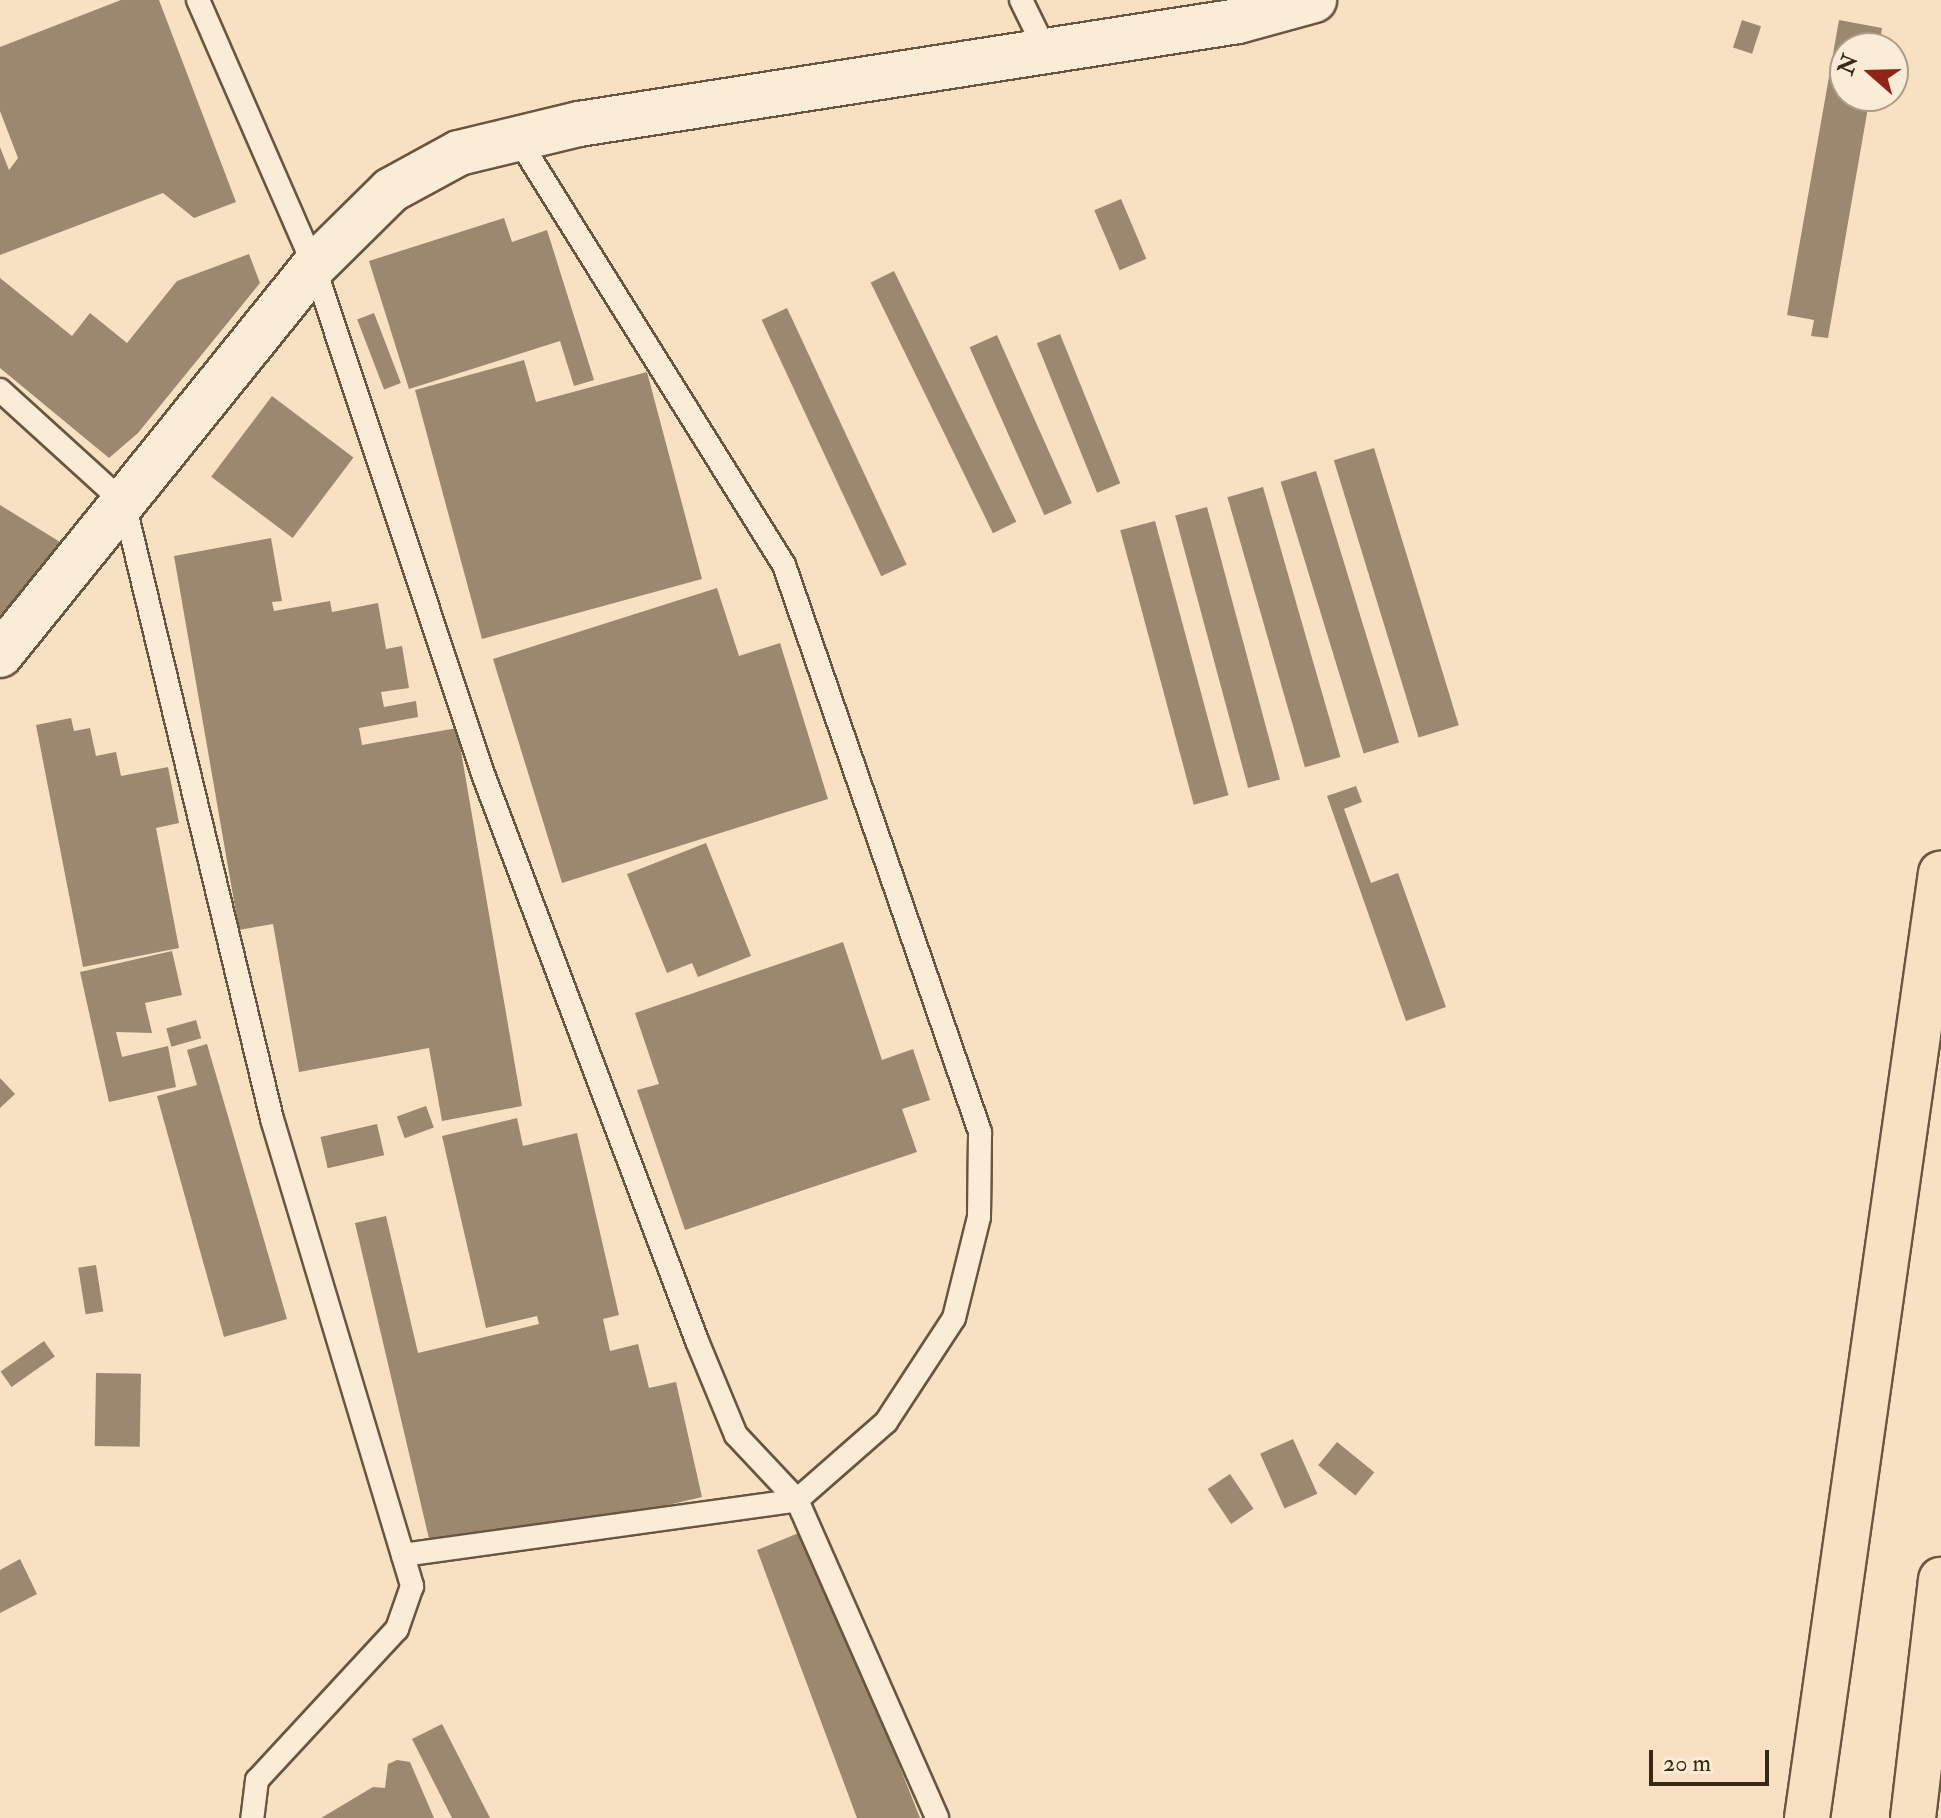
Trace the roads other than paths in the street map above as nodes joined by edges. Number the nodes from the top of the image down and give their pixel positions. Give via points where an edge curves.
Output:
1 (198, 0) edge
2 (1021, 0) edge
3 (1314, 0) edge
4 (1046, 51) junction
5 (518, 139) junction
6 (314, 266) junction
7 (0, 390) edge
8 (124, 503) junction
9 (0, 655) edge
10 (1941, 873) edge
11 (797, 1500) junction
12 (403, 1555) junction
13 (1941, 1580) edge
14 (252, 1818) edge
15 (937, 1818) edge
16 (1807, 1818) edge
17 (1913, 1818) edge

1 - 6 lane
2 - 4 lane
3 - 4 street via 1238,21
4 - 5 street via 579,124
5 - 6 street via 459,153 391,190
5 - 11 lane via 784,565 980,1132 979,1217 954,1318 886,1422
6 - 8 street
6 - 11 lane via 483,774 697,1341 736,1435
7 - 8 lane
8 - 9 street
8 - 12 lane via 272,1119
10 - 16 highway
11 - 12 lane
11 - 15 lane
12 - 14 lane via 412,1586 397,1629 257,1780
13 - 17 highway

